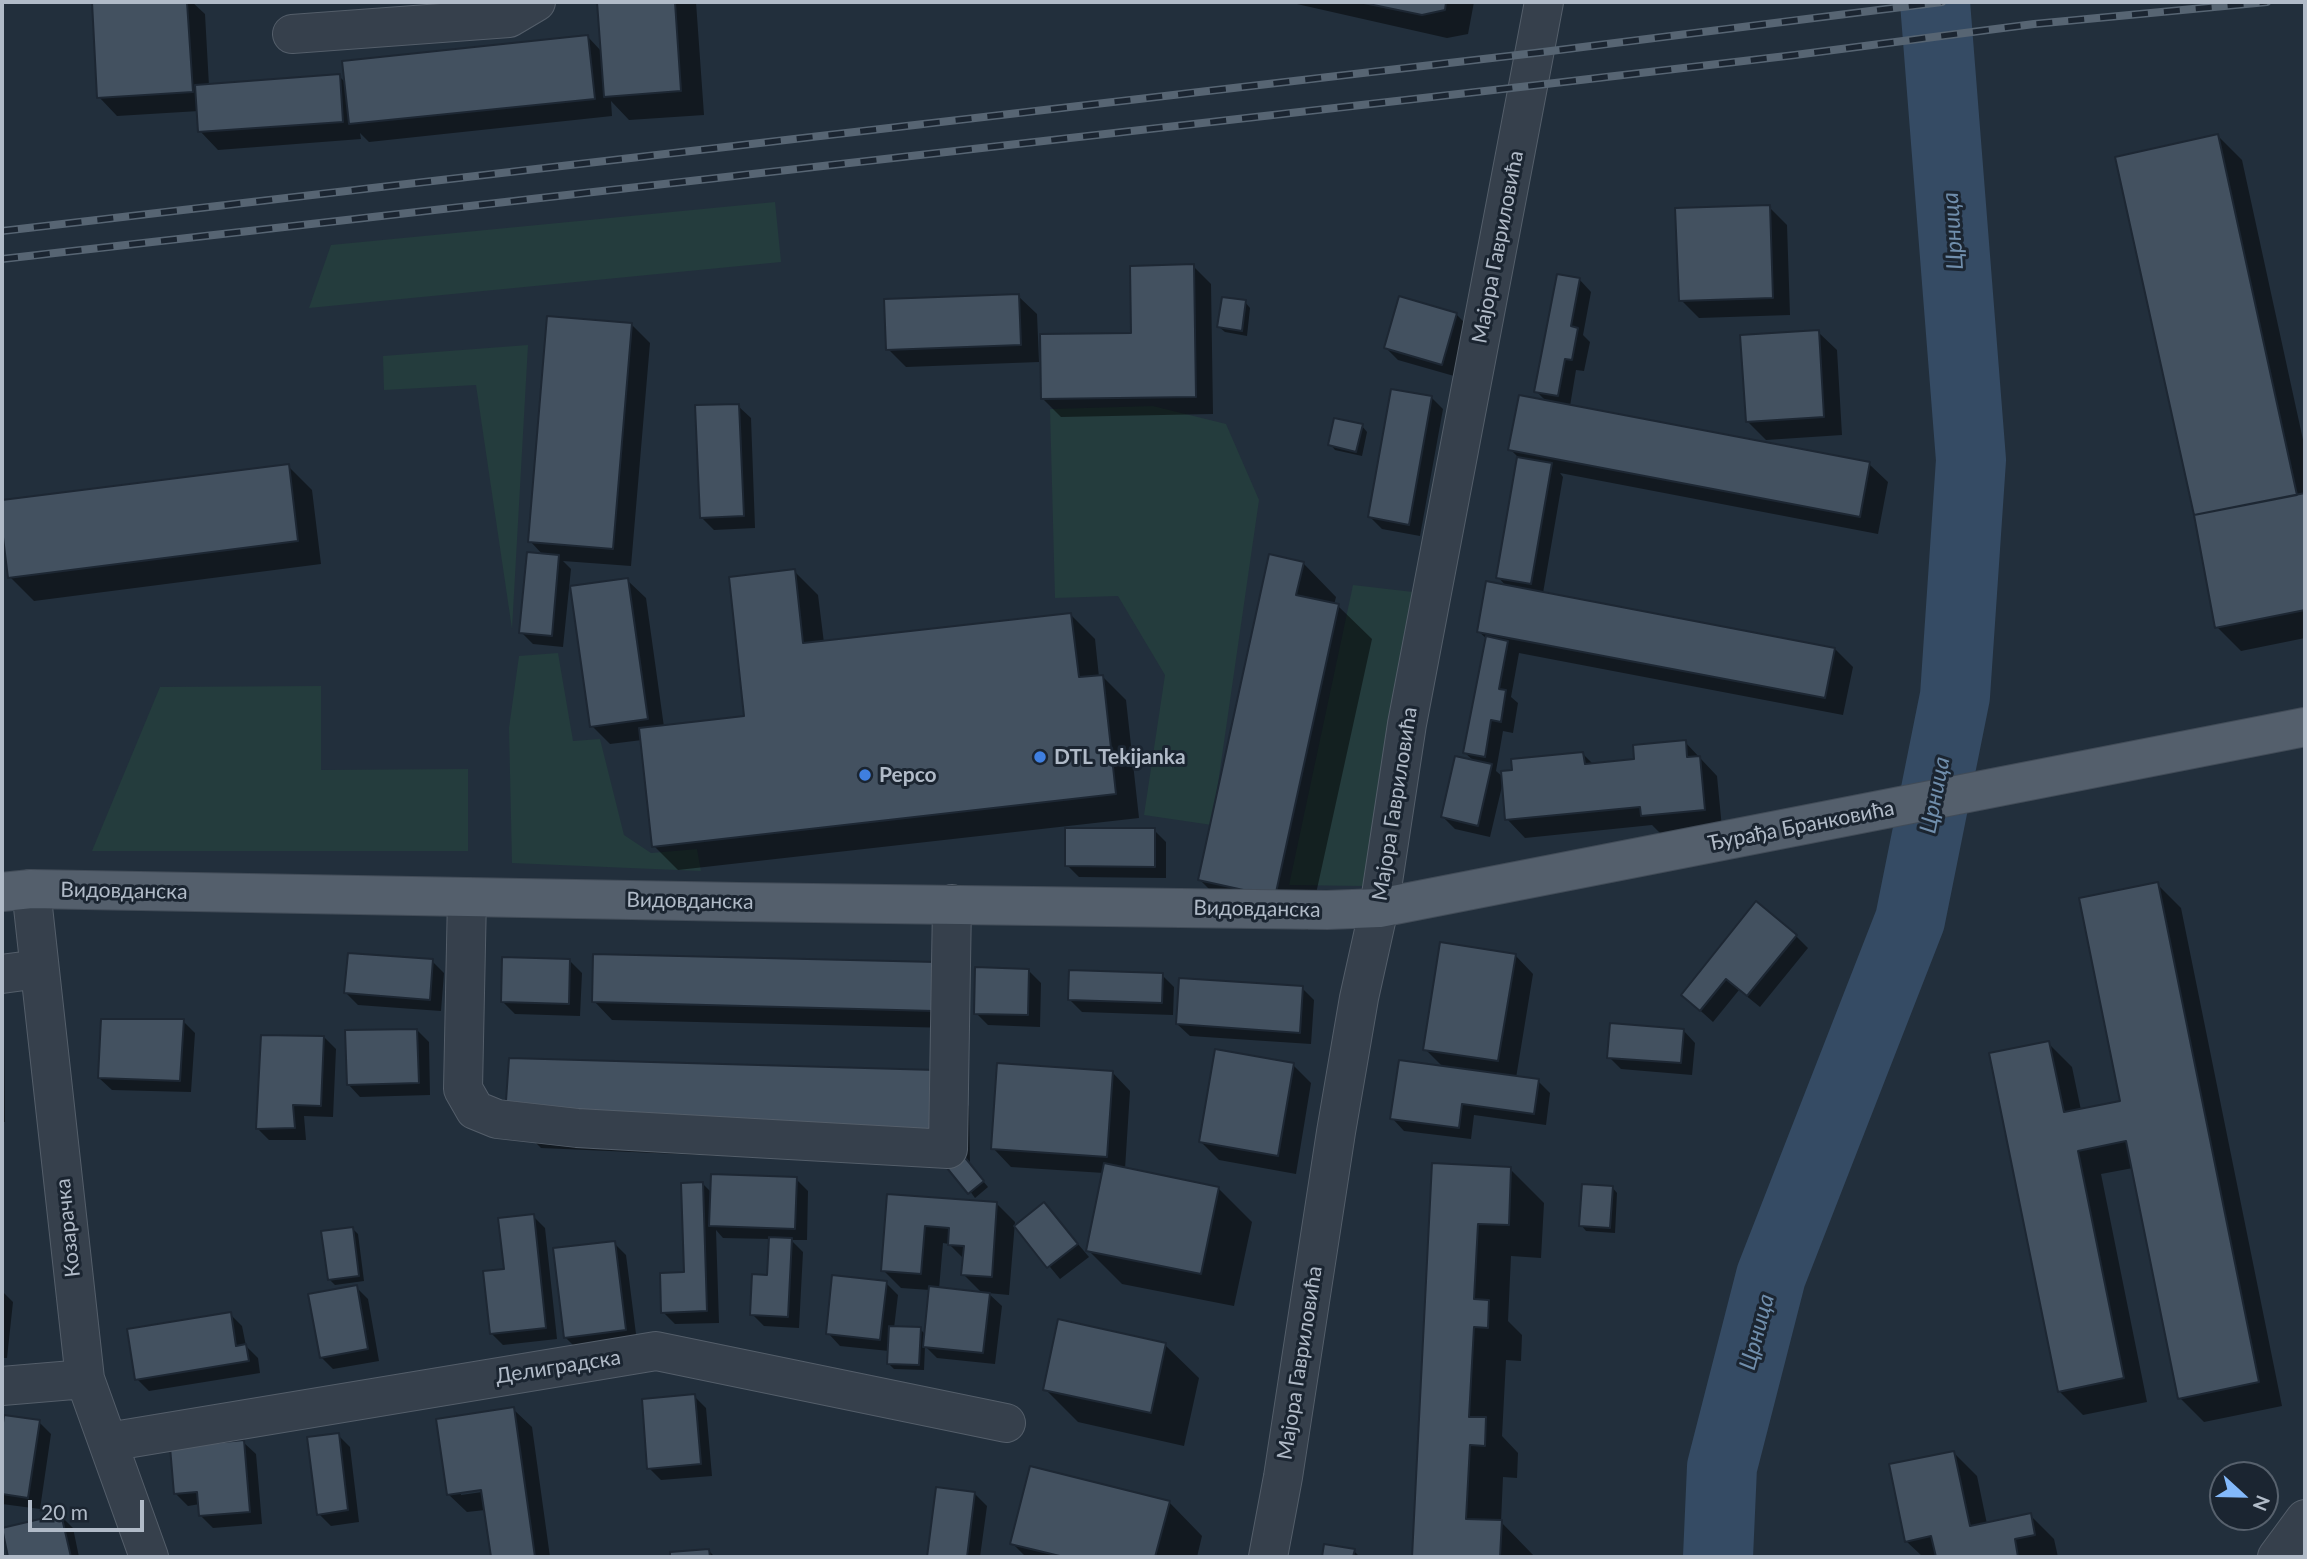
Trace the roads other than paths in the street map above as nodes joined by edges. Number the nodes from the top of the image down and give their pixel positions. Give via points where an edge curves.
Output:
1 (536, 2) edge
2 (1544, 2) edge
3 (292, 34) dead end
4 (2305, 727) edge
5 (16, 890) edge
6 (467, 897) junction
7 (952, 904) junction
8 (1379, 908) junction
9 (39, 969) junction
10 (2, 974) edge
11 (85, 1379) junction
12 (2, 1386) edge
13 (1006, 1423) dead end
14 (108, 1442) junction
15 (2305, 1519) edge
16 (149, 1557) edge
17 (1268, 1557) edge
18 (2277, 1557) edge

1 - 3 street via 509,18
2 - 8 street, Мајора Гавриловића via 1410,710
4 - 8 main road, Ђурађа Бранковића
5 - 6 main road, Видовданска
5 - 9 street, Козарачка
6 - 7 main road, Видовданска
6 - 7 street via 463,1089 475,1110 497,1119 577,1128 948,1149
7 - 8 main road, Видовданска
8 - 17 street, Мајора Гавриловића via 1338,1118
9 - 10 street
9 - 11 street, Козарачка
11 - 12 street
11 - 14 street, Козарачка
13 - 14 street, Делиградска via 656,1351
14 - 16 street, Козарачка
15 - 18 street

